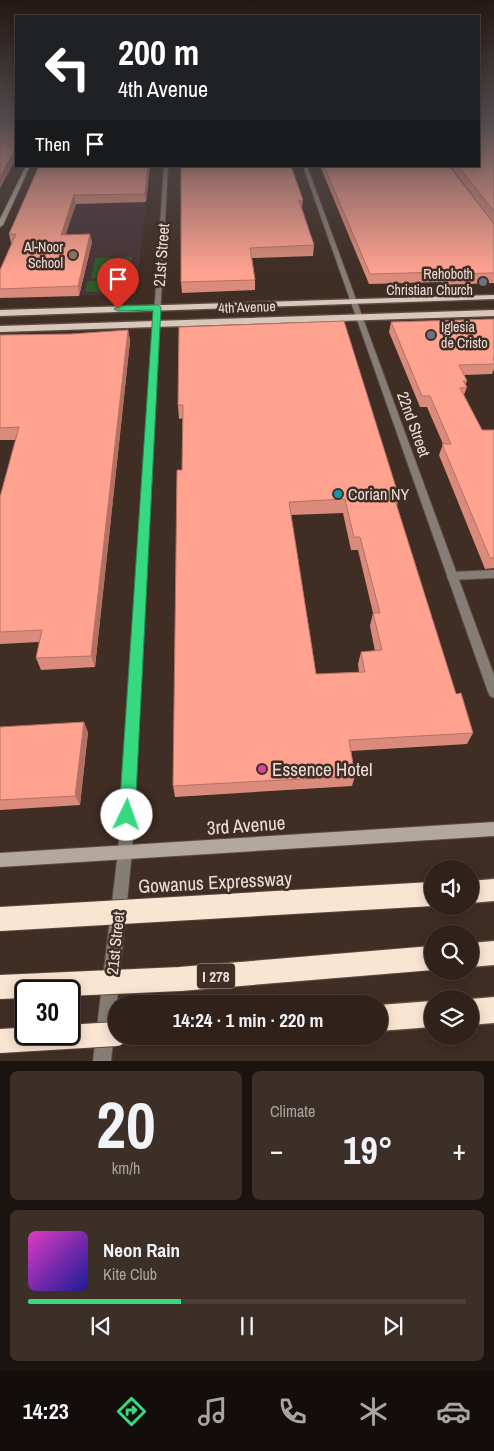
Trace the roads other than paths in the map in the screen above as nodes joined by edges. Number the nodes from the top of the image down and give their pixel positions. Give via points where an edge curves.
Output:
1 (25, 172) edge
2 (166, 172) edge
3 (307, 172) edge
4 (0, 225) edge
5 (494, 297) edge
6 (354, 302) junction
7 (157, 307) junction
8 (0, 313) edge
9 (494, 313) edge
10 (359, 317) junction
11 (156, 324) junction
12 (0, 329) edge
13 (494, 574) edge
14 (452, 576) junction
15 (494, 692) edge
16 (494, 829) edge
17 (125, 852) junction
18 (0, 860) edge
19 (494, 890) edge
20 (479, 891) edge
21 (424, 894) edge
22 (0, 919) edge
23 (494, 953) edge
24 (479, 954) edge
25 (424, 959) edge
26 (0, 987) edge
27 (494, 1010) edge
28 (479, 1011) edge
29 (424, 1015) edge
30 (388, 1017) edge
31 (108, 1034) edge
32 (0, 1041) edge
33 (102, 1061) edge

1 - 4 main road
2 - 7 street, 21st Street
3 - 6 street, 22nd Street
5 - 6 main road, 4th Avenue
6 - 7 main road, 4th Avenue
6 - 10 street, 22nd Street
7 - 8 main road, 4th Avenue
7 - 11 street, 21st Street
9 - 10 main road, 4th Avenue
10 - 11 main road, 4th Avenue
10 - 14 street, 22nd Street
11 - 12 main road, 4th Avenue
11 - 17 street, 21st Street
13 - 14 street
14 - 15 street, 22nd Street
16 - 17 main road, 3rd Avenue
17 - 18 main road, 3rd Avenue
17 - 33 street, 21st Street
19 - 20 highway
21 - 22 highway, Gowanus Expressway, bridge
23 - 24 highway
25 - 26 highway, I 278, bridge via 180,979
27 - 28 highway
29 - 30 highway
31 - 32 highway, bridge

